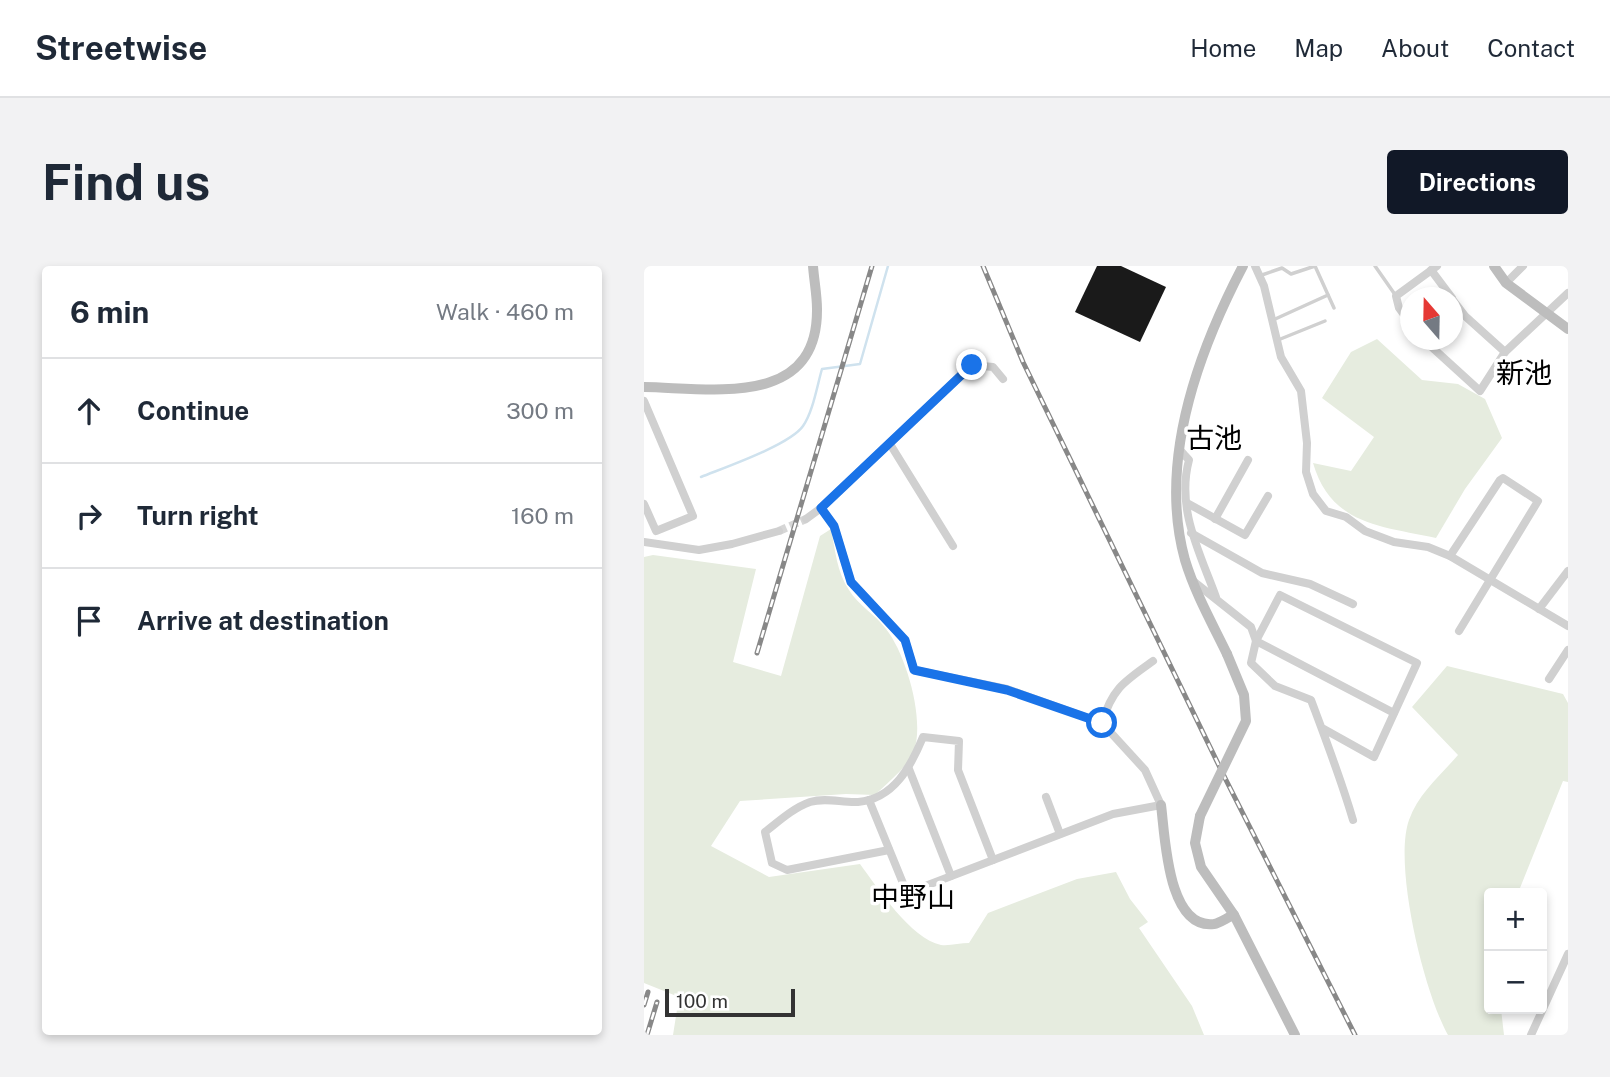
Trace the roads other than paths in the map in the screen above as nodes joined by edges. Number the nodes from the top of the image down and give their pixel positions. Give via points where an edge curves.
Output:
1 (813, 266) edge
2 (1243, 266) edge
3 (1255, 266) edge
4 (1375, 266) edge
5 (1494, 266) edge
6 (1523, 266) edge
7 (1432, 267) edge
8 (1259, 276) junction
9 (1506, 283) junction
10 (1445, 287) edge
11 (1568, 293) edge
12 (1328, 295) junction
13 (1396, 296) junction
14 (1334, 308) dead end
15 (1400, 309) edge
16 (1549, 312) junction
17 (1463, 313) edge
18 (1271, 321) junction
19 (1325, 321) dead end
20 (1568, 329) edge
21 (1276, 341) junction
22 (1435, 350) edge
23 (1505, 352) junction
24 (1003, 379) dead end
25 (644, 387) edge
26 (644, 401) edge
27 (890, 444) junction
28 (1179, 449) junction
29 (1248, 460) dead end
30 (1268, 496) dead end
31 (1187, 503) junction
32 (644, 504) edge
33 (821, 508) junction
34 (806, 519) tunnel mouth
35 (1215, 519) junction
36 (779, 531) tunnel mouth
37 (1191, 533) junction
38 (644, 542) edge
39 (953, 546) dead end
40 (1450, 556) junction
41 (1568, 571) edge
42 (1192, 580) junction
43 (1489, 580) junction
44 (1216, 597) junction
45 (1353, 604) dead end
46 (1539, 609) junction
47 (1568, 626) edge
48 (1459, 631) dead end
49 (1256, 641) junction
50 (1568, 650) edge
51 (1153, 661) dead end
52 (1549, 679) dead end
53 (1394, 713) junction
54 (1102, 723) junction
55 (1322, 728) junction
56 (909, 769) junction
57 (1046, 797) dead end
58 (869, 800) junction
59 (1161, 805) junction
60 (1353, 820) dead end
61 (1060, 834) junction
62 (889, 849) junction
63 (993, 860) junction
64 (951, 876) junction
65 (1234, 915) junction
66 (1568, 954) edge
67 (1296, 1035) edge
68 (1531, 1035) edge

1 - 25 street via 818,311 812,344 797,368 766,385 743,388
2 - 28 street via 1209,340 1187,405
3 - 8 street
4 - 13 lane
5 - 9 street
6 - 9 street
7 - 10 street
7 - 13 street
8 - 12 lane via 1279,269 1292,274 1315,266
8 - 18 street
9 - 16 street
11 - 16 street
12 - 14 lane
12 - 18 lane
13 - 15 street
16 - 20 street
16 - 23 street
17 - 23 street
18 - 21 street
19 - 21 lane
21 - 40 street via 1301,391 1306,472 1313,494 1326,511 1394,542
22 - 23 street via 1480,391
24 - 27 street via 993,367 972,365
26 - 32 street via 692,516 656,531
27 - 33 street
27 - 39 street
28 - 31 street via 1189,460 1184,484
28 - 42 street via 1182,547
29 - 35 street
30 - 35 street via 1245,535
31 - 35 street
31 - 37 street
33 - 34 street
33 - 54 street via 834,526 851,582 905,640 914,670 1007,690
36 - 38 street via 699,550
37 - 44 street
37 - 45 street via 1262,573 1310,584
40 - 43 street
40 - 43 street via 1503,478 1538,501 1538,506
41 - 46 street
42 - 44 street
42 - 65 street, bridge via 1244,695 1246,721 1195,833 1195,852
43 - 46 street
43 - 48 street
44 - 49 street via 1251,627
46 - 47 street
49 - 53 street
49 - 53 street via 1280,595 1417,663
49 - 55 street via 1251,663 1275,686 1311,700
50 - 52 street
51 - 54 street via 1116,689
53 - 55 street via 1374,757
54 - 59 street via 1145,770
55 - 60 street
56 - 58 street via 883,794
56 - 63 street via 923,737 959,741 958,770
56 - 64 street
57 - 61 street
58 - 62 street
58 - 62 street via 822,800 790,813 765,832 772,863 788,870
59 - 61 street via 1113,814
59 - 65 street via 1170,870 1182,908 1198,922 1214,924
61 - 63 street
62 - 64 street via 907,893
63 - 64 street
65 - 67 street
66 - 68 street

